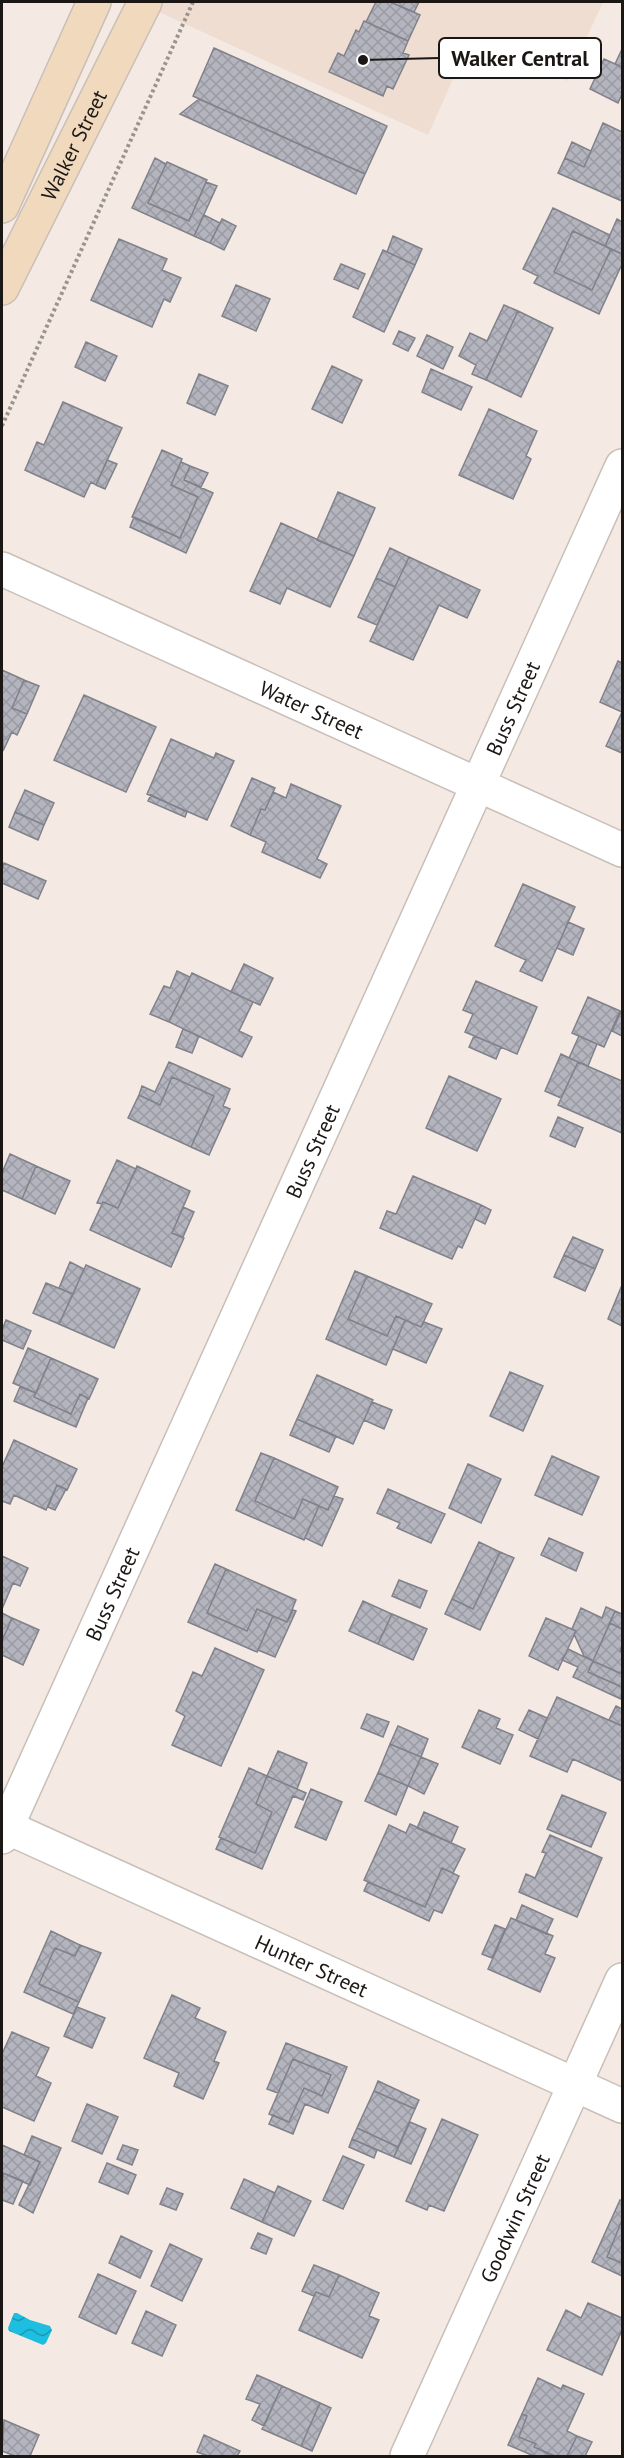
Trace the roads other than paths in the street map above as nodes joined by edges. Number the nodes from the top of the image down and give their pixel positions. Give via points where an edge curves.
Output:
1 (93, 2) edge
2 (145, 2) edge
3 (2, 206) edge
4 (2, 288) edge
5 (622, 466) edge
6 (2, 569) edge
7 (479, 785) junction
8 (622, 850) edge
9 (3, 1830) edge
10 (622, 1980) edge
11 (575, 2085) junction
12 (622, 2106) edge
13 (407, 2457) edge

1 - 3 main road, Walker Street
2 - 4 main road, Walker Street
5 - 7 street, Buss Street
6 - 7 street, Water Street
7 - 8 street, Water Street
7 - 9 street, Buss Street
9 - 11 street, Hunter Street
10 - 11 street, Goodwin Street
11 - 12 street, Hunter Street
11 - 13 street, Goodwin Street

